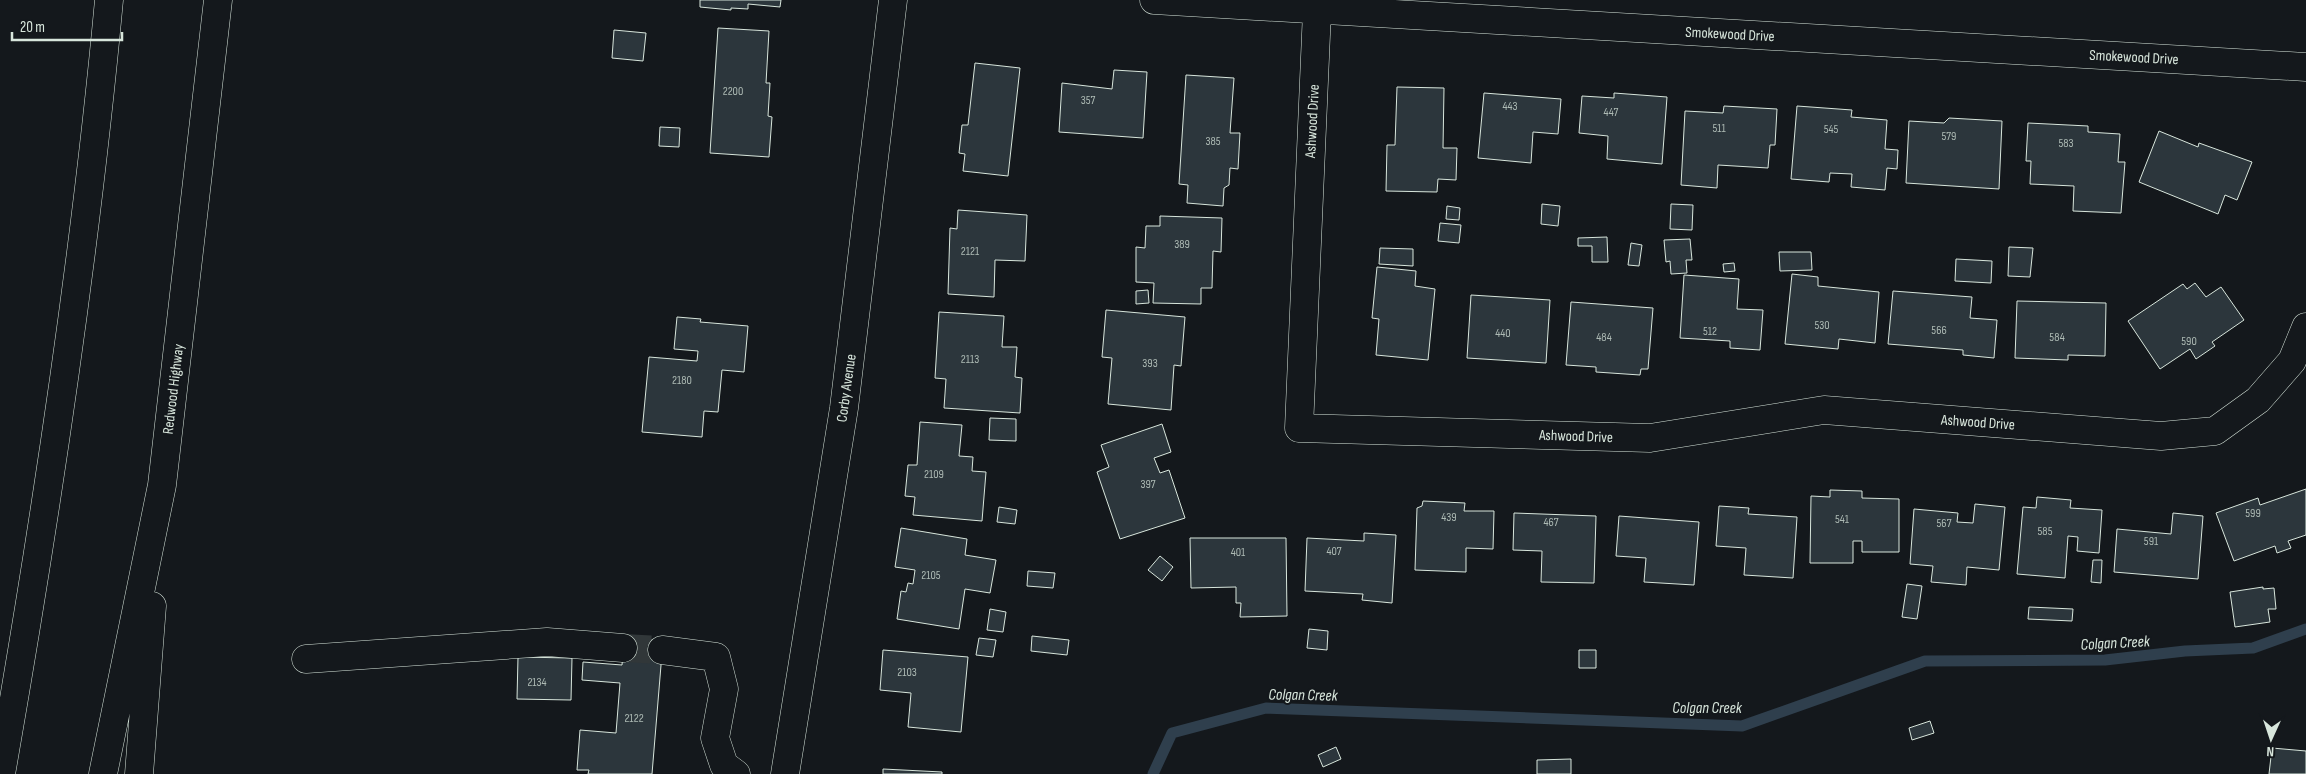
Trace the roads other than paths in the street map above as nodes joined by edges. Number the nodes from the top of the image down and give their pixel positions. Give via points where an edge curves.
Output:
1 (109, 0) edge
2 (218, 0) edge
3 (893, 0) edge
4 (1154, 0) edge
5 (1317, 11) junction
6 (2306, 67) edge
7 (2306, 326) edge
8 (162, 485) junction
9 (623, 648) tunnel mouth
10 (662, 650) tunnel mouth
11 (306, 659) dead end
12 (1, 774) edge
13 (103, 774) edge
14 (139, 774) edge
15 (736, 774) edge
16 (785, 774) edge

1 - 12 main road via 95,151 62,390 35,583
2 - 8 main road, Redwood Highway
3 - 16 main road, Corby Avenue via 844,408
4 - 5 main road, Smokewood Drive
5 - 6 main road, Smokewood Drive
5 - 7 main road, Ashwood Drive via 1299,428 1650,438 1824,410 2161,436 2215,431 2258,400 2292,361
8 - 13 main road, Redwood Highway
8 - 14 main road
9 - 11 main road via 547,642
10 - 15 main road via 716,657 724,689 715,738 724,765

